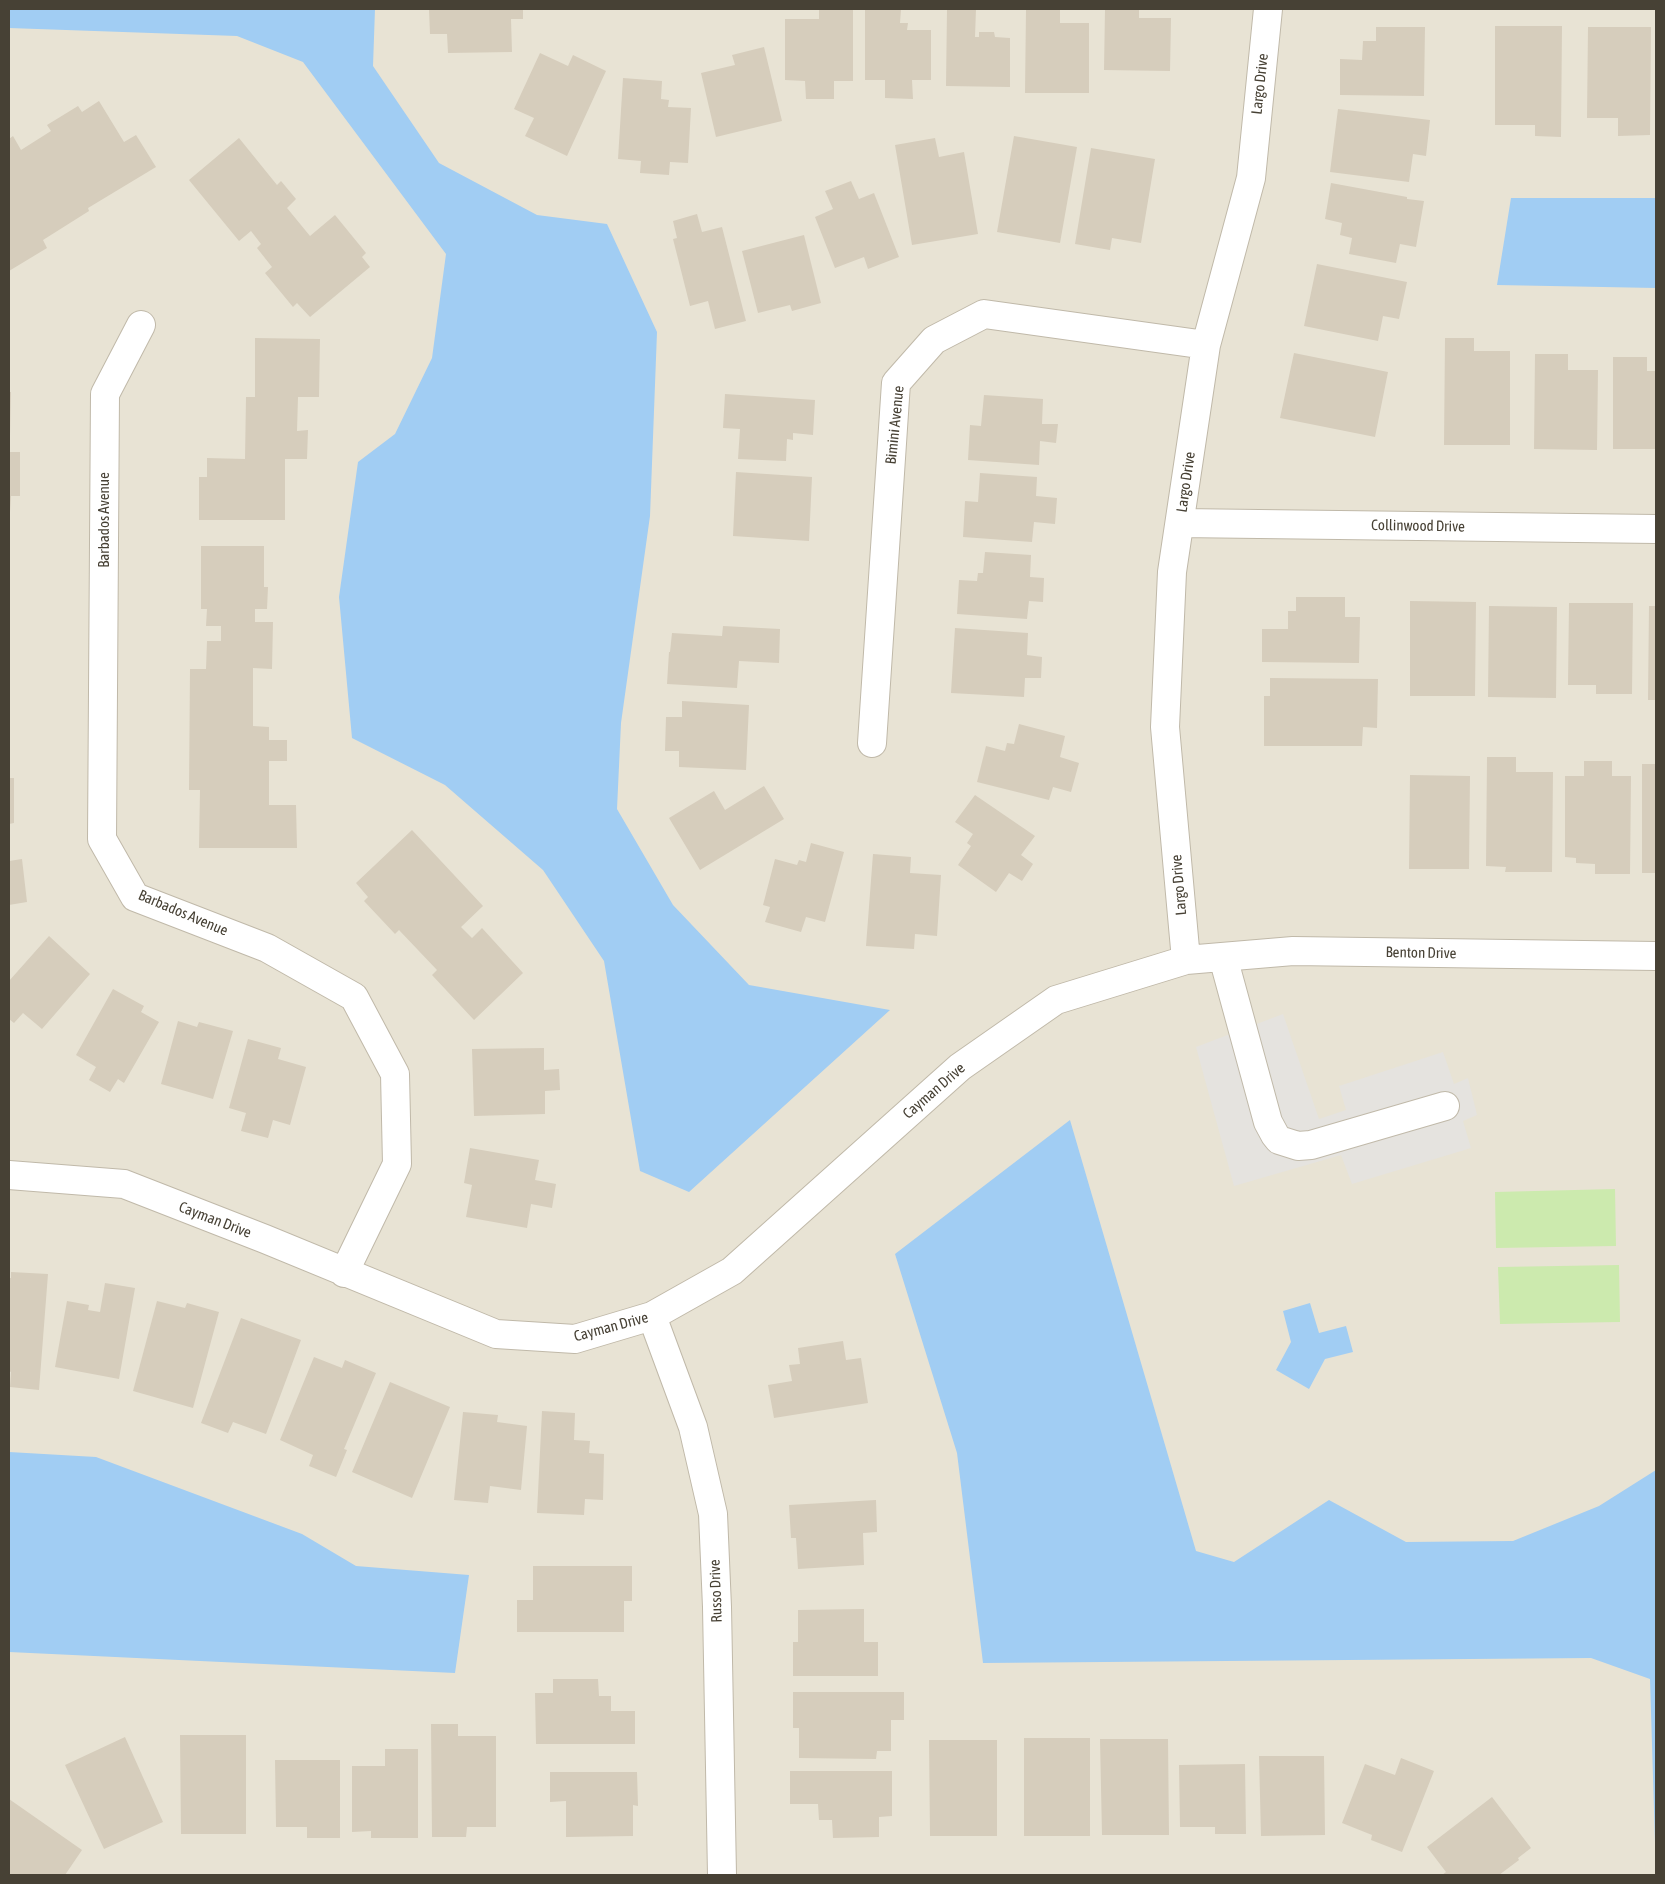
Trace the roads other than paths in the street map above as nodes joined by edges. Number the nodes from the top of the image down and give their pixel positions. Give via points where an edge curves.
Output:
1 (1268, 9) edge
2 (141, 325) dead end
3 (1206, 345) junction
4 (1180, 523) junction
5 (1656, 530) edge
6 (872, 743) dead end
7 (1656, 956) edge
8 (1223, 957) junction
9 (1186, 960) junction
10 (1445, 1106) dead end
11 (9, 1175) edge
12 (344, 1273) junction
13 (652, 1316) junction
14 (722, 1875) edge

1 - 3 street, Largo Drive via 1251,178
2 - 12 street, Barbados Avenue via 105,394 102,839 135,896 266,948 354,997 395,1074 397,1164
3 - 4 street, Largo Drive
3 - 6 street, Bimini Avenue via 984,314 934,340 896,383
4 - 5 street, Collinwood Drive
4 - 9 street, Largo Drive via 1172,572 1165,727
7 - 8 street, Benton Drive via 1293,951
8 - 9 street, Benton Drive
8 - 10 street via 1268,1122 1279,1140 1298,1146 1311,1145
9 - 13 street, Cayman Drive via 1056,1000 960,1067 732,1271
11 - 12 street, Cayman Drive via 124,1184
12 - 13 street, Cayman Drive via 496,1334 575,1339
13 - 14 street, Russo Drive via 693,1427 713,1514

